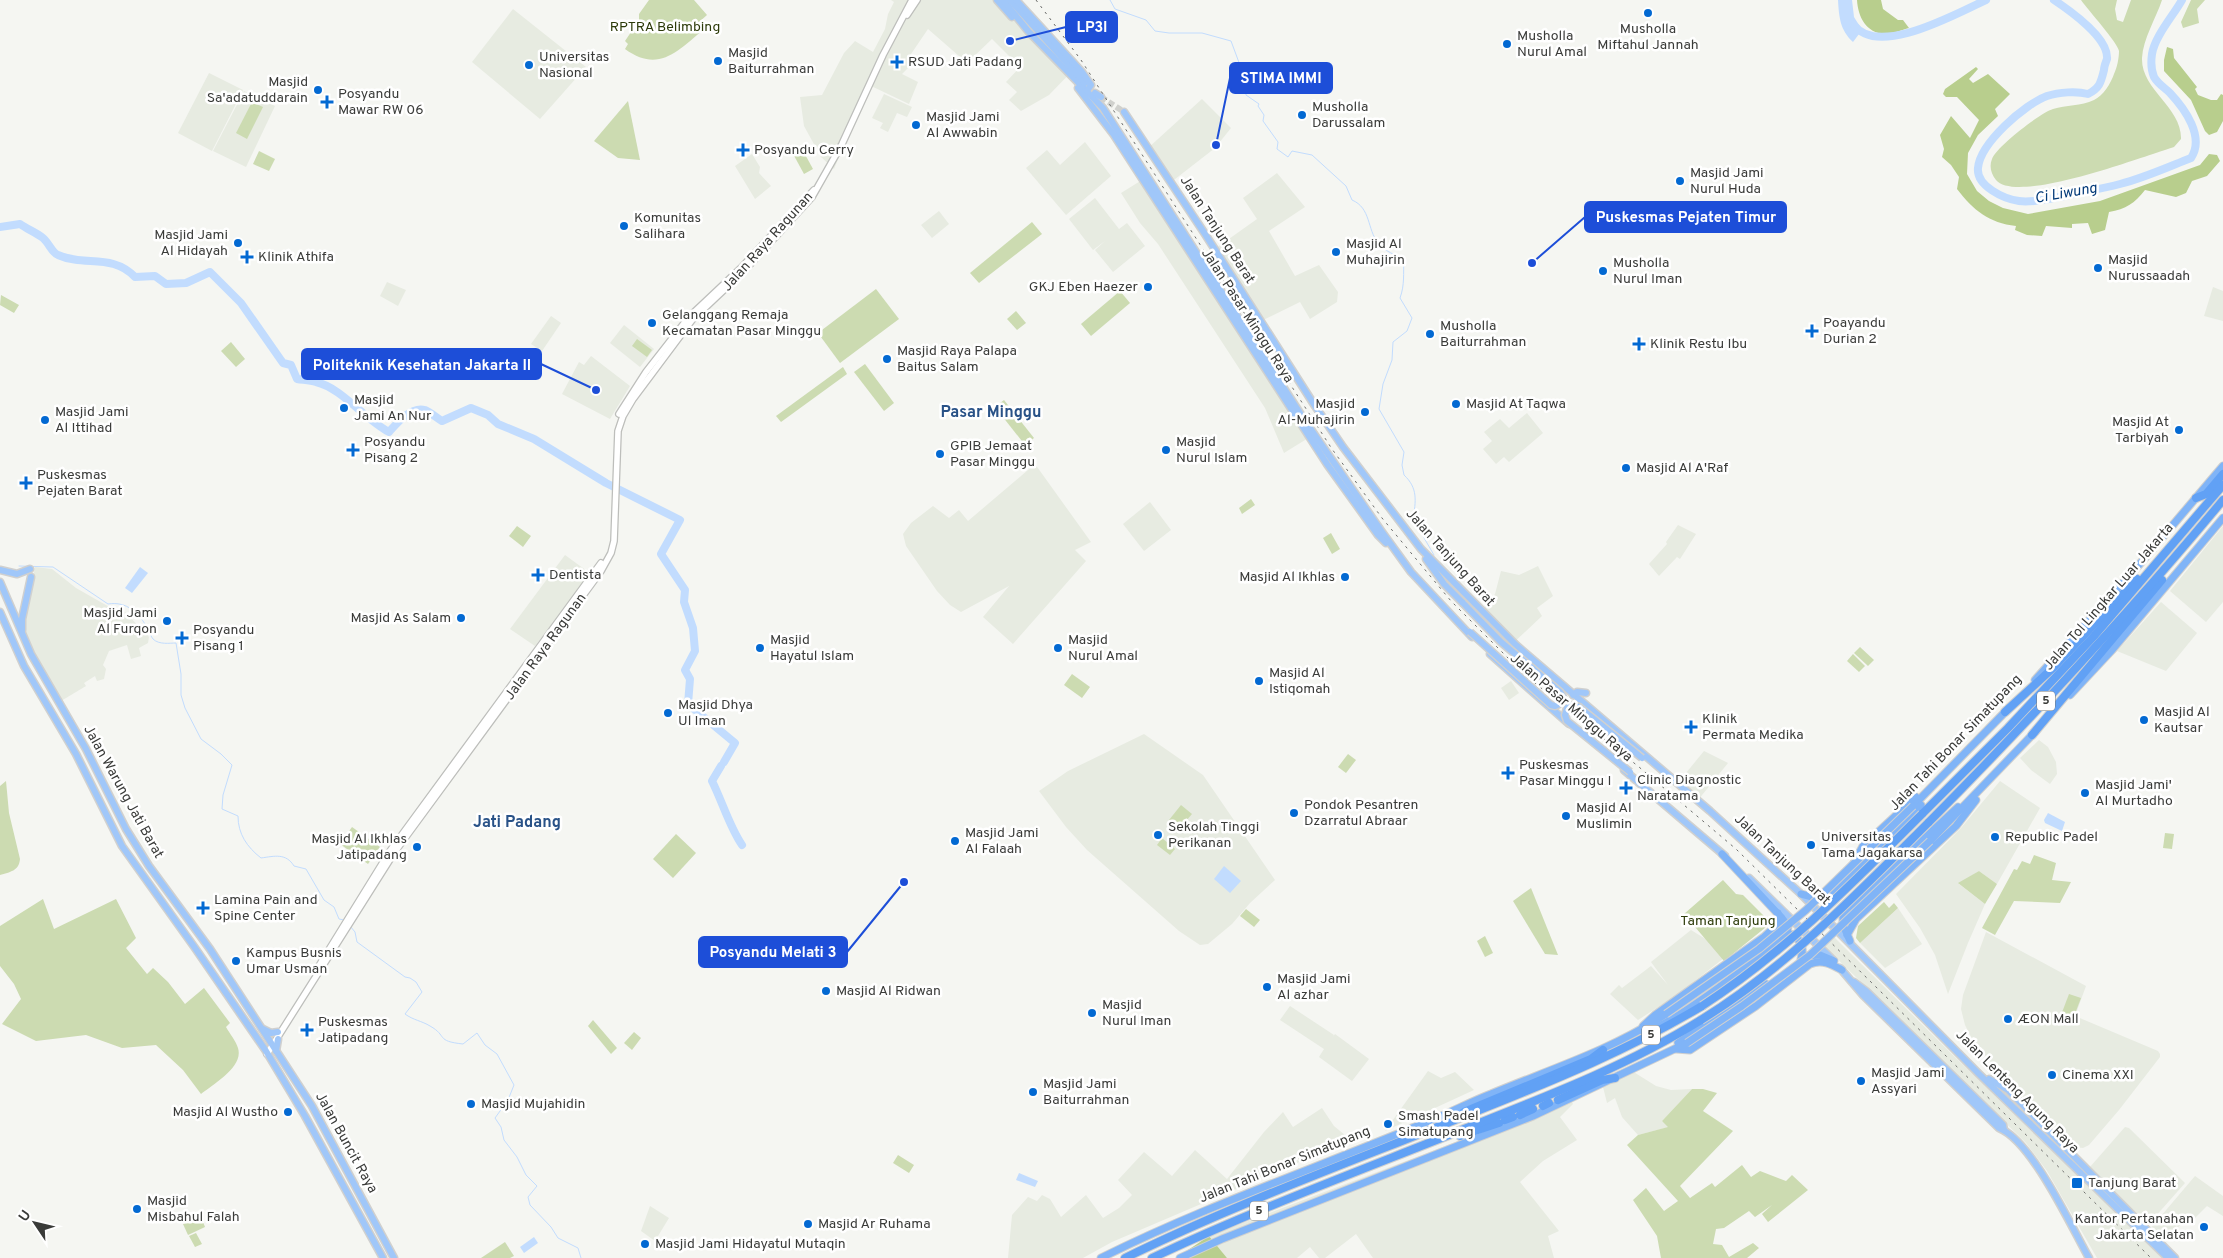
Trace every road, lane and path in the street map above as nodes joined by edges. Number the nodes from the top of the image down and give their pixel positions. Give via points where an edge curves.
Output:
1 (912, 0) edge
2 (917, 0) edge
3 (997, 0) edge
4 (1004, 0) edge
5 (1010, 0) edge
6 (1016, 0) edge
7 (1034, 29) junction
8 (879, 66) junction
9 (1076, 82) junction
10 (1086, 84) dead end
11 (1086, 92) junction
12 (1094, 93) dead end
13 (1101, 97) tunnel mouth
14 (1124, 112) tunnel mouth
15 (1301, 419) junction
16 (2223, 466) edge
17 (2223, 474) edge
18 (2223, 485) edge
19 (2196, 498) junction
20 (2223, 500) edge
21 (2223, 518) edge
22 (2176, 541) junction
23 (2184, 547) junction
24 (1421, 549) junction
25 (1402, 560) junction
26 (30, 569) dead end
27 (0, 570) edge
28 (31, 577) dead end
29 (0, 582) edge
30 (0, 612) edge
31 (22, 633) junction
32 (1586, 692) dead end
33 (1574, 695) junction
34 (2005, 712) junction
35 (2032, 735) junction
36 (1946, 773) junction
37 (1986, 785) junction
38 (1710, 811) junction
39 (1701, 834) junction
40 (1722, 854) junction
41 (1857, 870) junction
42 (1838, 888) junction
43 (1871, 890) junction
44 (1802, 894) junction
45 (1830, 896) junction
46 (1778, 913) junction
47 (1843, 914) junction
48 (1787, 933) junction
49 (1849, 938) junction
50 (1778, 941) junction
51 (1752, 947) junction
52 (1802, 957) junction
53 (1834, 961) junction
54 (1842, 970) junction
55 (1792, 977) junction
56 (262, 1028) junction
57 (1640, 1031) junction
58 (278, 1035) junction
59 (273, 1046) junction
60 (1676, 1049) junction
61 (1603, 1050) junction
62 (266, 1053) junction
63 (1668, 1053) junction
64 (1980, 1074) junction
65 (1615, 1078) junction
66 (1558, 1100) dead end
67 (1533, 1109) dead end
68 (1404, 1141) junction
69 (1389, 1159) junction
70 (2074, 1161) junction
71 (383, 1258) edge
72 (394, 1258) edge
73 (1101, 1258) edge
74 (1125, 1258) edge
75 (1152, 1258) edge
76 (1180, 1258) edge
77 (2089, 1258) edge
78 (2168, 1258) edge
79 (2175, 1258) edge

1 - 8 main road, Jalan Raya Ragunan
2 - 8 main road, Jalan Raya Ragunan
3 - 7 main road, Jalan Pasar Minggu Raya
4 - 7 main road, Jalan Pasar Minggu Raya
5 - 7 main road, Jalan Pasar Minggu Raya
6 - 7 main road, Jalan Pasar Minggu Raya
7 - 9 main road, Jalan Pasar Minggu Raya
7 - 10 main road, Jalan Pasar Minggu Raya
7 - 11 main road, Jalan Pasar Minggu Raya via 1090,83 1091,87
8 - 58 main road, Jalan Raya Ragunan via 830,168 817,188 689,317 646,372 623,408 616,423 610,543 598,568 412,821
9 - 11 main road, Jalan Pasar Minggu Raya
9 - 15 main road, Jalan Pasar Minggu Raya
11 - 15 main road, Jalan Pasar Minggu Raya via 1103,108 1120,132
12 - 13 main road
14 - 24 main road, Jalan Tanjung Barat via 1315,406
15 - 25 main road, Jalan Pasar Minggu Raya
16 - 19 highway, Jalan Tahi Bonar Simatupang
17 - 19 highway via 2206,494
18 - 22 highway, Jalan Tol Lingkar Luar Jakarta / 5
19 - 34 highway, Jalan Tahi Bonar Simatupang
20 - 23 highway, Jalan Tol Lingkar Luar Jakarta / 5
21 - 35 highway via 2112,650
22 - 34 highway via 2146,568 2054,667
22 - 68 highway, Jalan Tol Lingkar Luar Jakarta / 5, bridge via 2095,635 2008,728 1848,887 1746,975 1702,1006 1614,1054
23 - 35 highway via 2155,589
23 - 69 highway, Jalan Tol Lingkar Luar Jakarta / 5, bridge via 2015,735 1928,823 1855,896 1792,953 1742,992 1648,1050 1570,1086
24 - 25 main road, bridge via 1440,579 1463,603 1501,642 1560,692 1561,703 1549,704 1470,632
24 - 33 main road, Jalan Tanjung Barat via 1490,620
25 - 39 main road, Jalan Pasar Minggu Raya via 1463,628 1512,675
26 - 27 main road via 17,574
28 - 31 main road
29 - 31 main road, Jalan Warung Jati Barat
30 - 62 main road, Jalan Warung Jati Barat via 24,666 76,754 122,846
31 - 56 main road, Jalan Warung Jati Barat via 141,853
32 - 33 main road
33 - 38 main road, Jalan Tanjung Barat
34 - 36 highway, Jalan Tahi Bonar Simatupang
35 - 37 highway
36 - 41 highway via 1922,803
36 - 42 highway via 1863,846
36 - 57 highway, Jalan Tahi Bonar Simatupang, bridge via 1806,910 1759,949
37 - 43 highway via 1957,807
37 - 49 highway via 1956,826 1856,919
37 - 60 highway, bridge via 1810,955 1742,1006
38 - 39 main road, bridge via 1579,707 1567,708 1567,721 1690,821
38 - 44 main road, Jalan Tanjung Barat
39 - 40 main road, Jalan Pasar Minggu Raya
40 - 46 highway
40 - 53 main road, Jalan Pasar Minggu Raya
41 - 42 highway
41 - 43 highway via 1856,884 1864,890
42 - 45 highway
43 - 47 highway
44 - 45 highway via 1816,898
44 - 49 main road, Jalan Tanjung Barat
45 - 47 highway via 1831,907
46 - 48 highway via 1786,923
46 - 51 highway via 1778,925
47 - 49 highway via 1843,925
48 - 50 highway
48 - 52 highway via 1800,941
49 - 64 main road, Jalan Lenteng Agung Raya
50 - 51 highway
50 - 57 highway via 1716,990 1652,1030
51 - 57 highway via 1644,1023
52 - 53 highway via 1820,955
52 - 55 highway
52 - 63 highway via 1670,1048
53 - 54 main road, Jalan Pasar Minggu Raya
54 - 55 highway via 1817,961
54 - 77 main road via 1863,995 2038,1166
55 - 60 highway via 1756,1006 1690,1050
56 - 58 main road
56 - 59 main road, Jalan Warung Jati Barat
57 - 61 highway, Jalan Tahi Bonar Simatupang
58 - 59 main road
59 - 62 main road
59 - 72 main road, Jalan Buncit Raya via 325,1128
60 - 63 highway
61 - 68 highway via 1591,1059 1491,1099 1412,1134
61 - 73 highway, Jalan Tahi Bonar Simatupang via 1239,1196
62 - 71 main road, Jalan Buncit Raya via 303,1112
63 - 65 highway
64 - 70 main road, Jalan Lenteng Agung Raya
64 - 70 main road via 2008,1090
65 - 66 highway via 1602,1080
65 - 76 highway via 1492,1134
67 - 69 highway via 1395,1160
68 - 74 highway, Jalan Tol Lingkar Luar Jakarta / 5 via 1239,1206
69 - 75 highway, Jalan Tol Lingkar Luar Jakarta / 5 via 1224,1225
70 - 78 main road, Jalan Lenteng Agung Raya
70 - 79 main road

